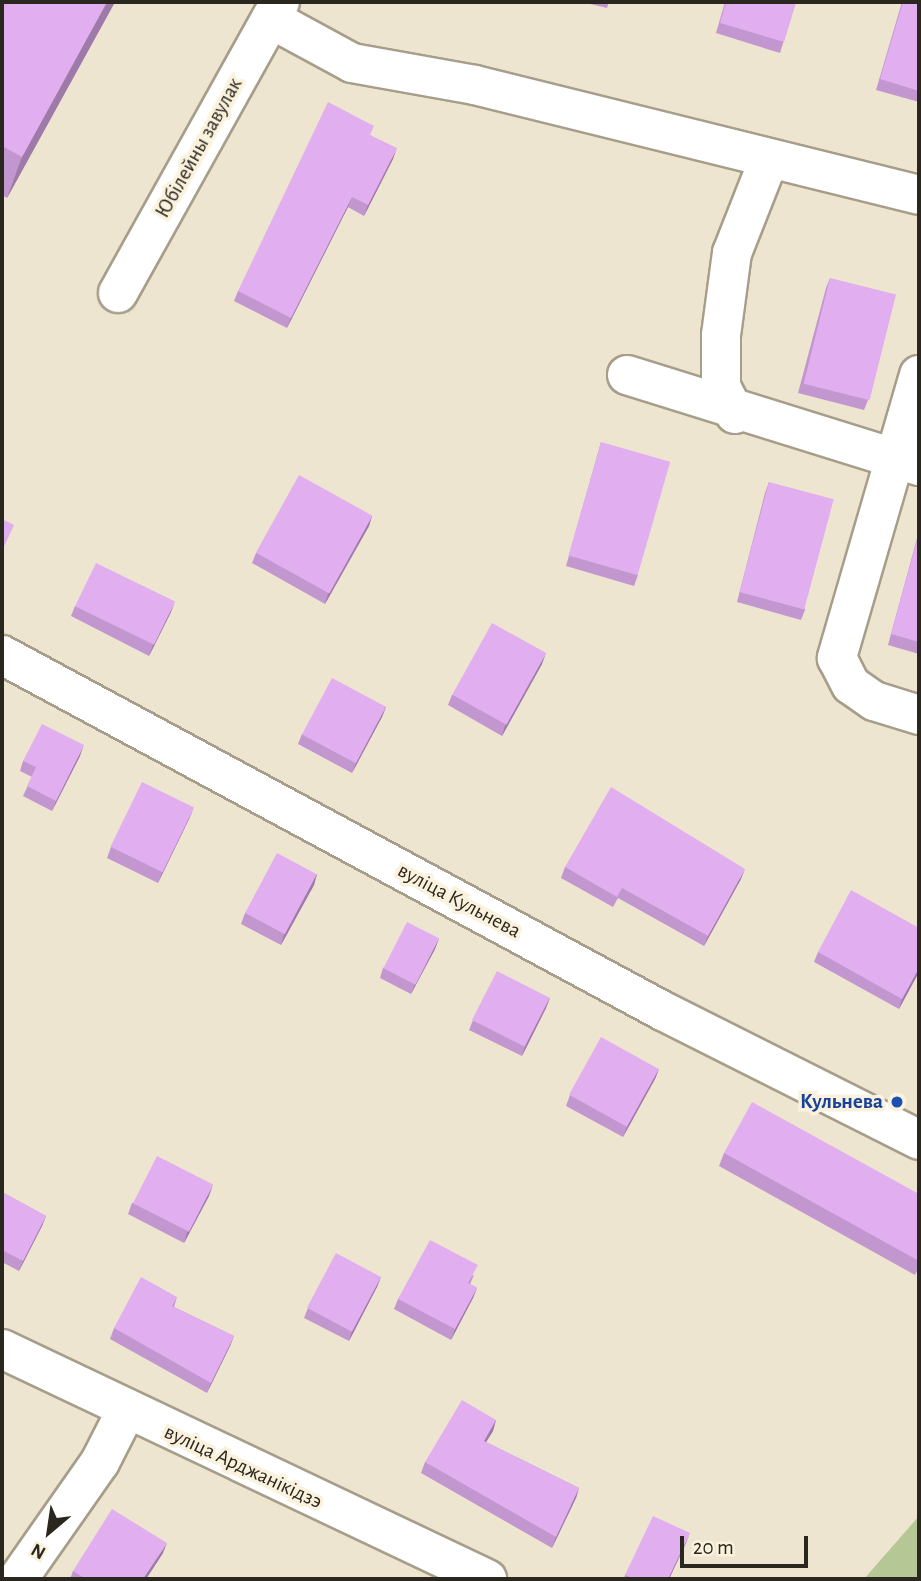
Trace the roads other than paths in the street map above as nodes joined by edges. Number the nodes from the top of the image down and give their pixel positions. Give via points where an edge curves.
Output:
1 (276, 11) edge
2 (769, 159) junction
3 (919, 195) edge
4 (118, 293) dead end
5 (919, 374) edge
6 (627, 375) dead end
7 (735, 414) junction
8 (907, 464) edge
9 (2, 655) edge
10 (919, 715) edge
11 (919, 1140) edge
12 (2, 1349) edge
13 (126, 1411) junction
14 (18, 1579) edge
15 (487, 1579) edge

1 - 2 street via 352,63 474,85
1 - 4 street, Юбілейны завулак
2 - 3 street
2 - 7 street via 732,253 721,335 721,386
5 - 8 street
6 - 7 street
7 - 8 street
8 - 10 street via 837,658 851,684 874,701
9 - 11 street, вуліца Кульнева via 663,1011
12 - 13 street, вуліца Арджанікідзэ
13 - 14 street via 100,1462
13 - 15 street, вуліца Арджанікідзэ

